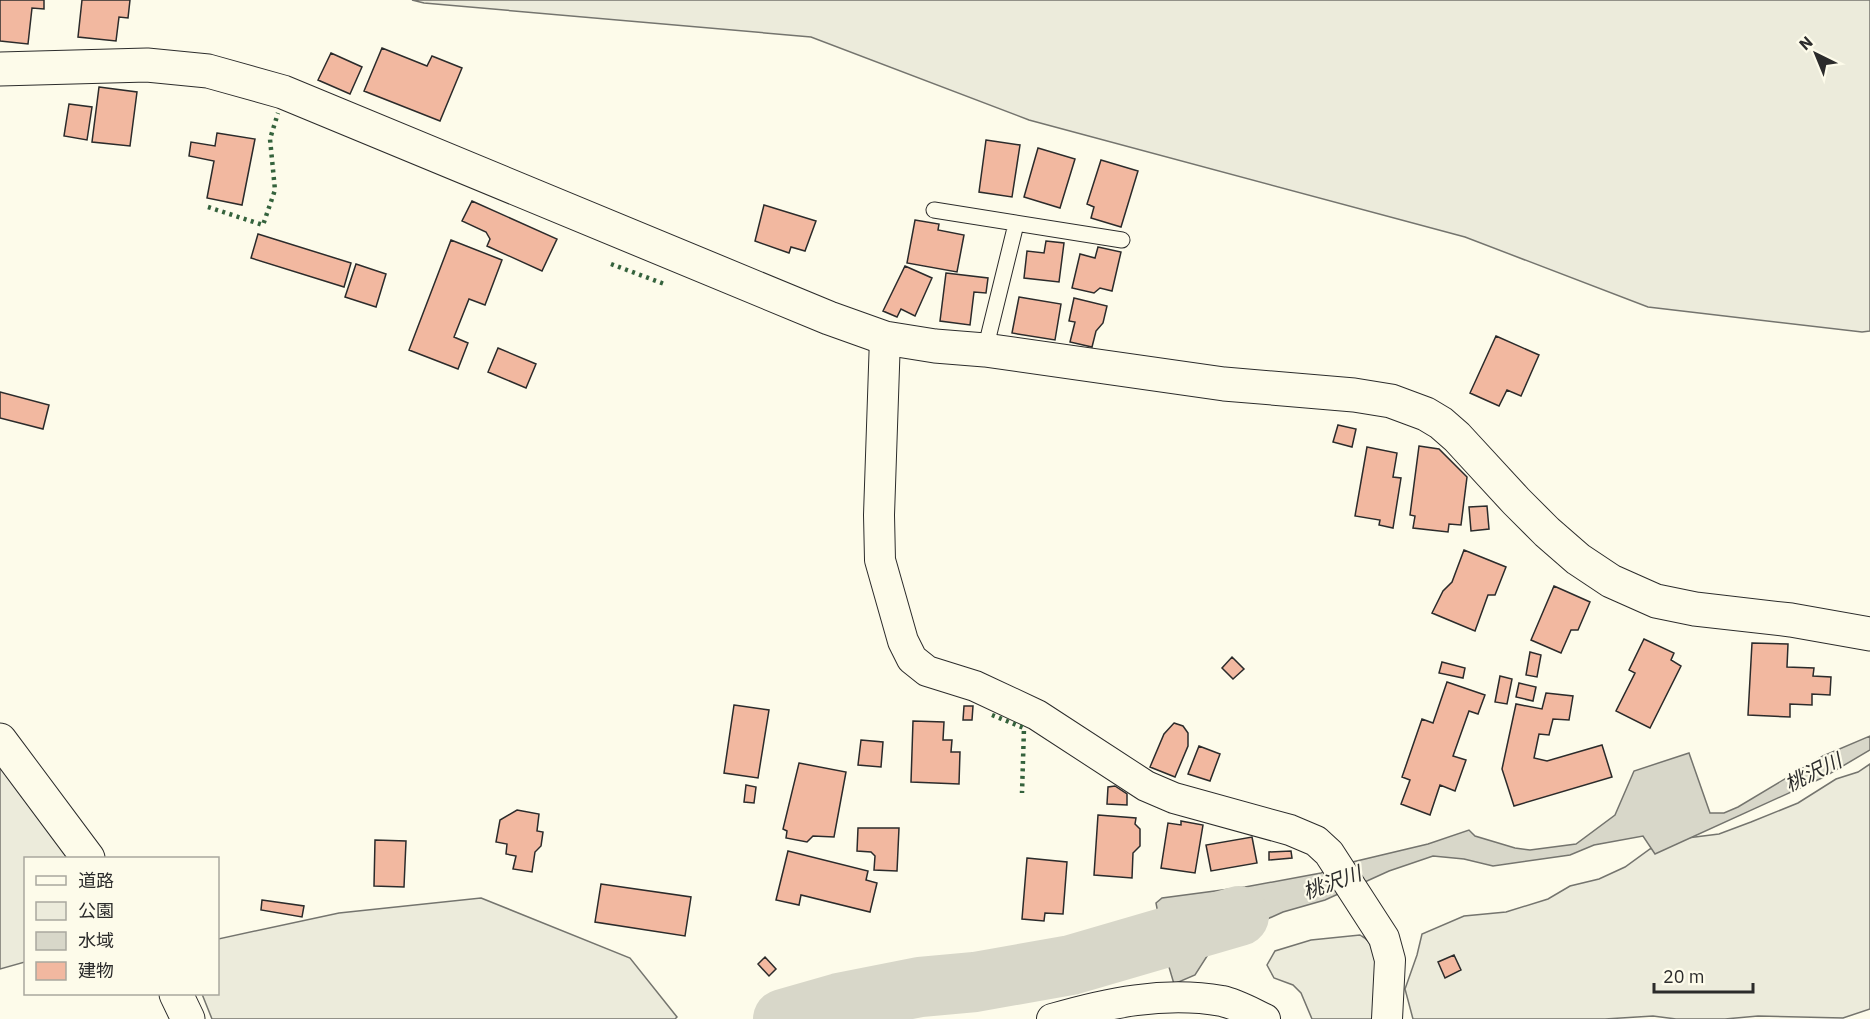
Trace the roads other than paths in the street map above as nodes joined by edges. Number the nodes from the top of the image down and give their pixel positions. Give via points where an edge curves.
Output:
1 (0, 69) edge
2 (934, 210) dead end
3 (1016, 224) junction
4 (1122, 240) dead end
5 (885, 338) junction
6 (985, 350) junction
7 (1870, 634) edge
8 (0, 740) edge
9 (87, 857) edge
10 (177, 995) edge
11 (188, 1019) edge
12 (1052, 1019) edge
13 (1265, 1019) edge
14 (1388, 1019) edge

1 - 5 street via 147,65 208,71 283,93
2 - 3 lane
3 - 4 lane
3 - 6 lane
5 - 6 street
5 - 14 street via 880,560 903,641 912,659 927,671 975,686 1037,715 1146,786 1316,841 1329,853 1384,938 1389,960
6 - 7 street via 1224,384 1391,401 1440,423 1547,532 1611,581 1656,601 1695,609
8 - 9 street
10 - 11 street
12 - 13 street via 1110,1003 1150,998 1224,1001

